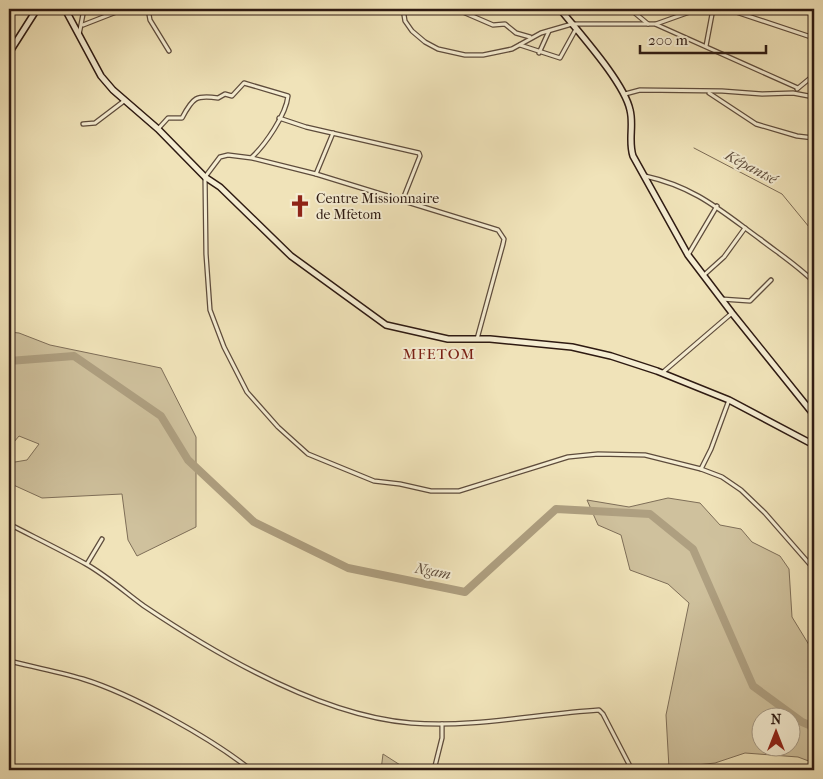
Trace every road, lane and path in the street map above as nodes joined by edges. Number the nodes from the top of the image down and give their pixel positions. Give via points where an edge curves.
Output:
1 (38, 9) edge
2 (65, 9) edge
3 (84, 9) edge
4 (124, 9) edge
5 (148, 9) edge
6 (403, 9) edge
7 (456, 9) edge
8 (560, 9) edge
9 (630, 9) edge
10 (698, 9) edge
11 (713, 9) edge
12 (726, 9) edge
13 (648, 24) junction
14 (655, 24) junction
15 (83, 25) junction
16 (574, 26) junction
17 (550, 30) junction
18 (9, 32) edge
19 (523, 35) junction
20 (79, 36) junction
21 (531, 37) junction
22 (814, 38) edge
23 (525, 42) junction
24 (520, 45) junction
25 (706, 46) junction
26 (13, 47) junction
27 (169, 51) dead end
28 (9, 53) edge
29 (539, 53) junction
30 (814, 75) edge
31 (798, 88) junction
32 (709, 92) junction
33 (793, 93) junction
34 (625, 94) junction
35 (814, 97) edge
36 (124, 101) junction
37 (279, 118) junction
38 (83, 124) dead end
39 (158, 129) junction
40 (333, 133) junction
41 (814, 138) edge
42 (252, 158) junction
43 (316, 174) junction
44 (642, 176) junction
45 (205, 177) junction
46 (403, 199) junction
47 (717, 206) junction
48 (745, 228) junction
49 (688, 255) junction
50 (703, 275) junction
51 (770, 280) dead end
52 (814, 282) edge
53 (721, 299) junction
54 (732, 314) junction
55 (477, 339) junction
56 (662, 372) junction
57 (729, 400) junction
58 (814, 414) edge
59 (814, 445) edge
60 (701, 468) junction
61 (9, 524) edge
62 (102, 539) dead end
63 (87, 564) junction
64 (814, 568) edge
65 (9, 661) edge
66 (442, 724) junction
67 (251, 770) edge
68 (437, 770) edge
69 (632, 770) edge

1 - 26 street
2 - 20 street
3 - 15 street
4 - 15 street
5 - 27 street via 150,20
6 - 24 street via 404,21 412,32 438,49 483,55
7 - 19 street via 493,25 505,24
8 - 16 street
9 - 13 street
10 - 14 street
11 - 25 street
12 - 22 street
13 - 14 street
13 - 16 street
14 - 25 street
15 - 20 street
16 - 17 street
16 - 29 street via 560,58
16 - 34 street
17 - 21 street
17 - 29 street
18 - 26 street
19 - 21 street
19 - 23 street
20 - 36 street via 100,76
21 - 23 street
23 - 24 street
24 - 29 street
25 - 31 street
26 - 28 street
30 - 31 street
31 - 33 street
32 - 33 street
32 - 34 street via 640,90
32 - 41 street via 756,124
33 - 35 street
34 - 44 street via 631,113 631,151
36 - 38 street via 95,123
36 - 39 street
37 - 39 street via 288,96 247,83 232,96 197,98 187,107 182,118 168,118
37 - 40 street
37 - 42 street
39 - 45 street
40 - 43 street
40 - 46 street via 419,153
42 - 43 street
42 - 45 street via 220,157
43 - 46 street
44 - 47 street via 676,185
44 - 49 street
45 - 55 street via 220,186 291,256 386,325 448,339
45 - 60 street via 210,310 246,392 278,428 308,454 374,481 430,491 459,491 568,458 598,454 645,455
46 - 55 street via 493,227 502,234 503,244
47 - 48 street
47 - 49 street
48 - 50 street via 724,257
48 - 52 street
49 - 50 street
50 - 53 street
51 - 53 street via 750,301
53 - 54 street
54 - 56 street
54 - 58 street
55 - 56 street via 572,347
56 - 57 street
57 - 59 street
57 - 60 street via 712,450
60 - 64 street via 722,476 741,490
61 - 63 street
62 - 63 street
63 - 66 street via 144,606 206,644 324,703 368,716
65 - 67 street via 58,672 148,706
66 - 68 street
66 - 69 street via 599,710

